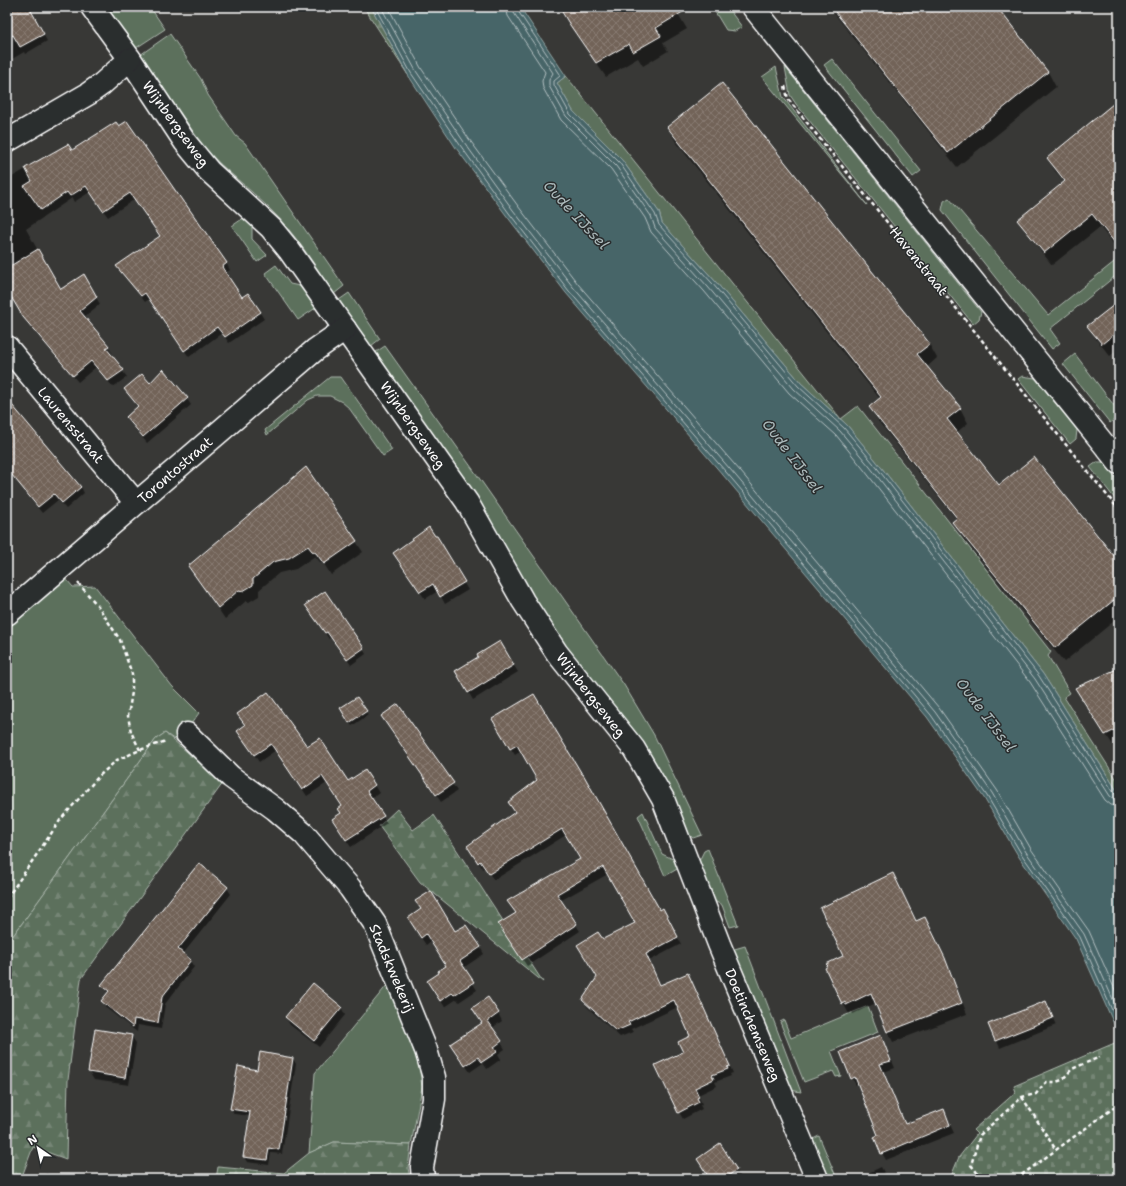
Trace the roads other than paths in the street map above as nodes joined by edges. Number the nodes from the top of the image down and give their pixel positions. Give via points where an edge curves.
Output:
1 (92, 7) edge
2 (753, 7) edge
3 (130, 59) junction
4 (7, 141) edge
5 (345, 329) junction
6 (7, 347) edge
7 (1119, 463) edge
8 (136, 503) junction
9 (7, 614) edge
10 (187, 734) road end
11 (690, 871) joint
12 (423, 1179) edge
13 (817, 1179) edge

1 - 3 street, Wijnbergseweg
2 - 7 street, Havenstraat
3 - 4 street via 88,94
3 - 5 street, Wijnbergseweg via 190,148 209,171 276,234
5 - 8 street, Torontostraat via 310,355
5 - 11 street, Wijnbergseweg via 467,502 523,601 557,653 634,749 663,799
6 - 8 street, Laurensstraat
8 - 9 street, Torontostraat
10 - 12 street, Stadskwekerij via 231,777 304,834 350,888 375,924 426,1050 434,1077 434,1099 422,1167
11 - 13 street, Doetinchemseweg

